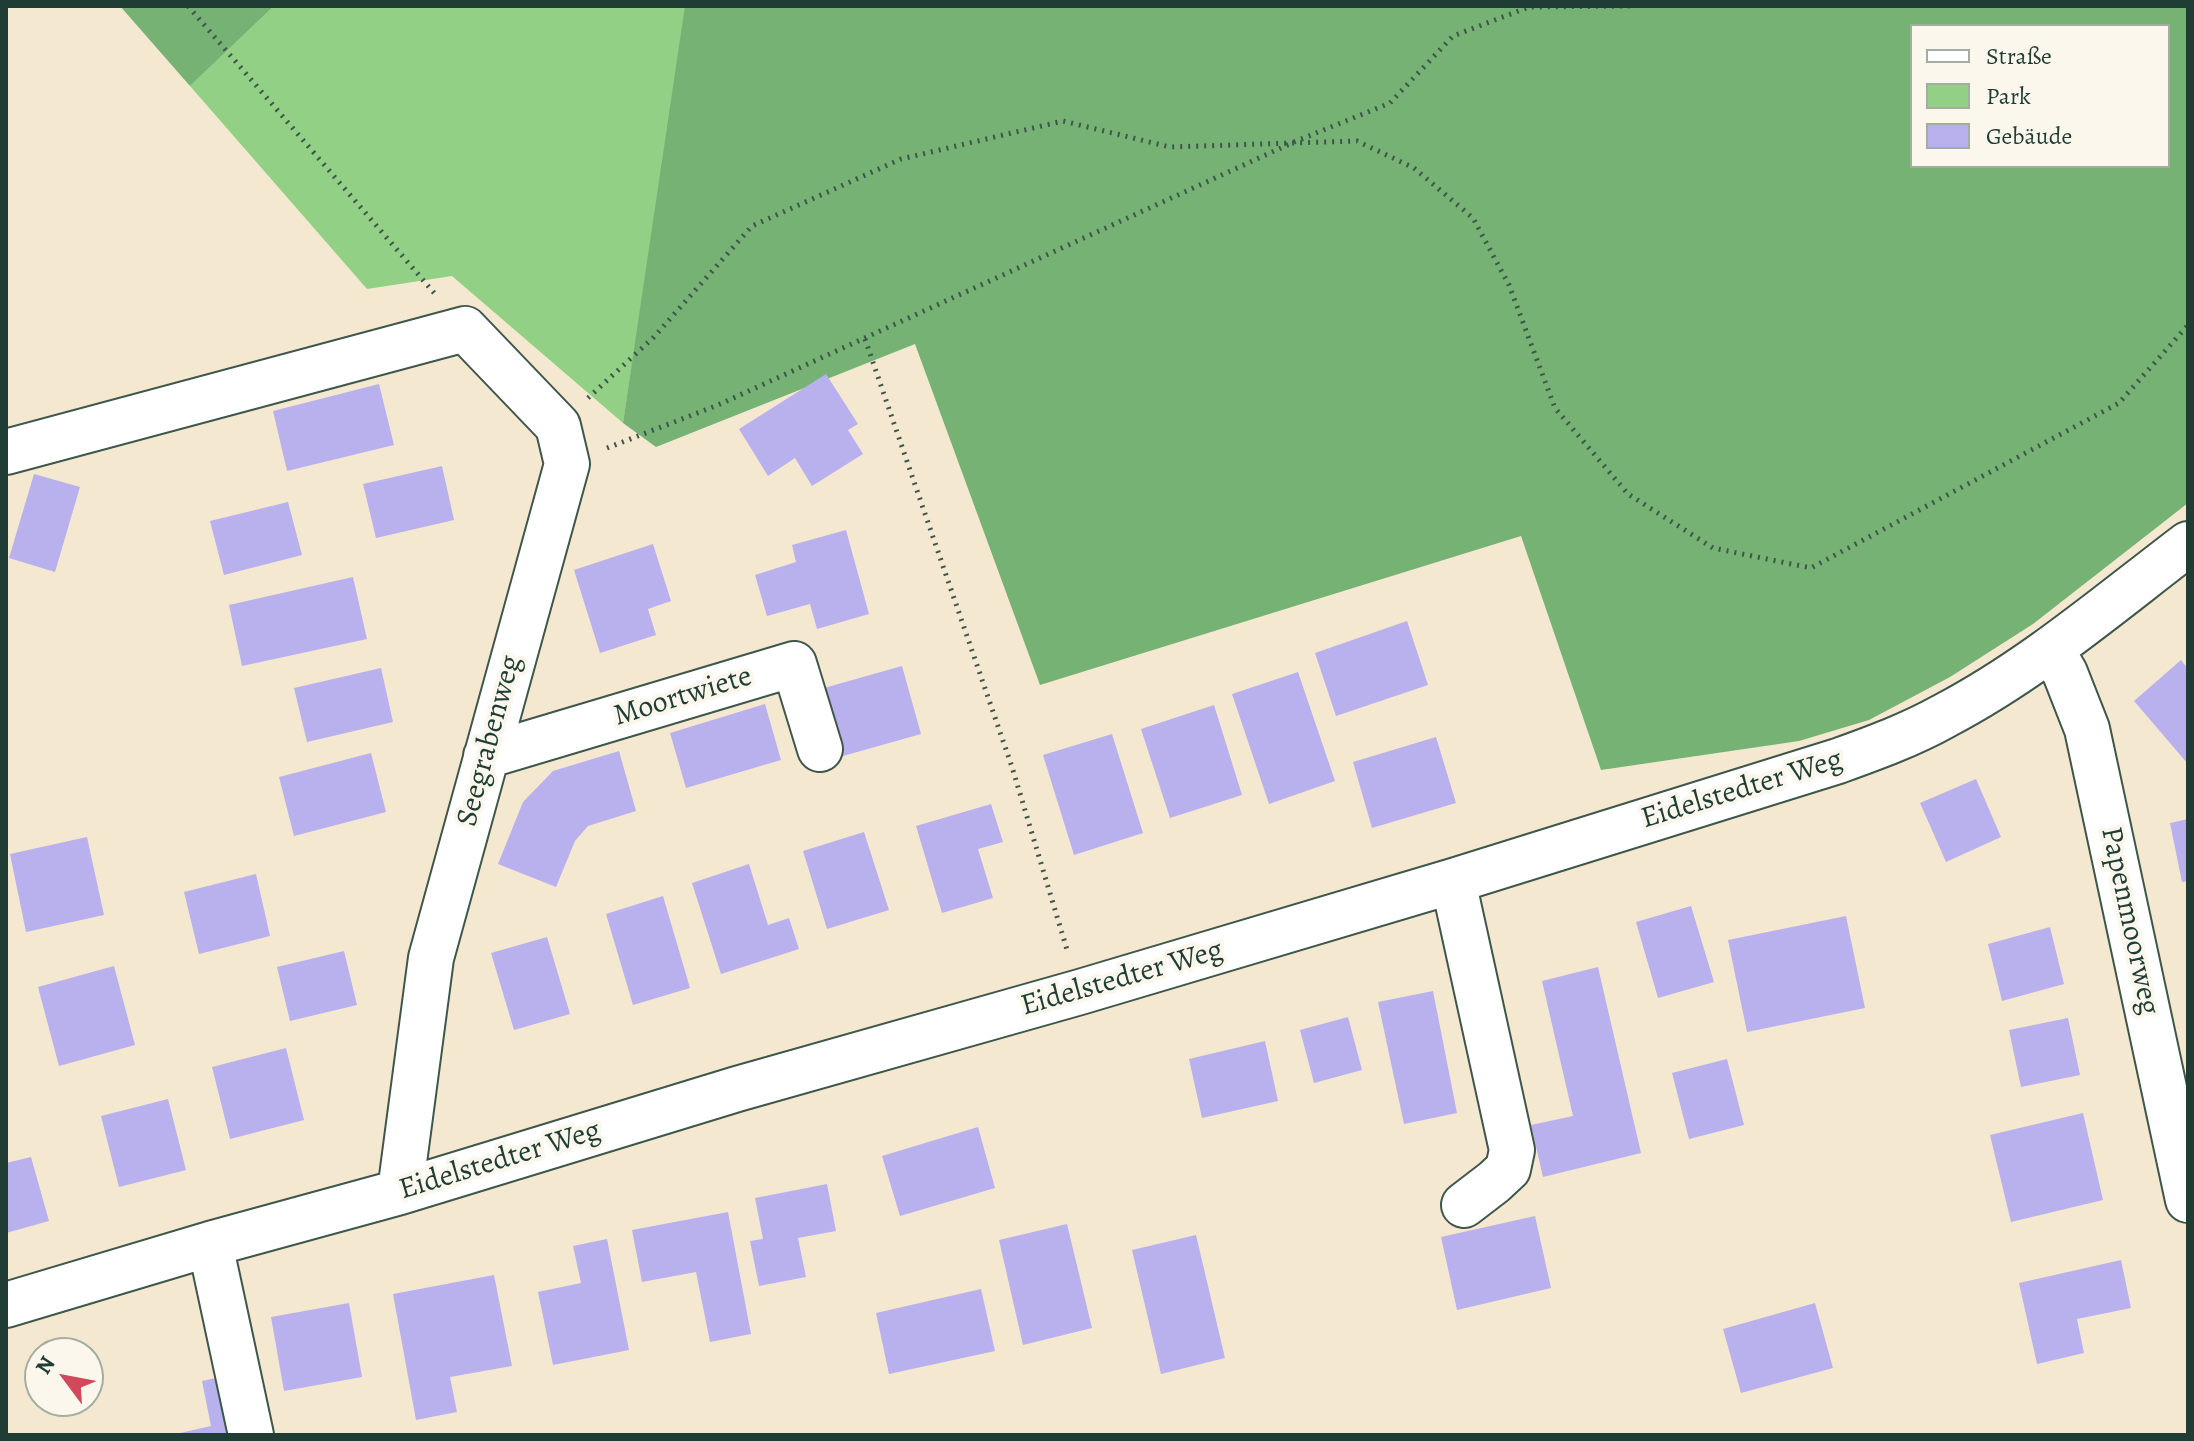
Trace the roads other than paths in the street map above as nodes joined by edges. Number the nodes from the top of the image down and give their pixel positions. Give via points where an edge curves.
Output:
1 (6, 452) edge
2 (2188, 544) edge
3 (2051, 649) junction
4 (820, 749) dead end
5 (486, 756) junction
6 (1453, 881) junction
7 (400, 1192) junction
8 (2188, 1200) edge
9 (1464, 1205) dead end
10 (210, 1244) junction
11 (6, 1305) edge
12 (251, 1435) edge

1 - 5 street, Seegrabenweg via 465,329 563,445
2 - 3 street, Eidelstedter Weg
3 - 6 street, Eidelstedter Weg via 1898,739
3 - 8 street, Papenmoorweg via 2087,729
4 - 5 street, Moortwiete via 794,664
5 - 7 street, Seegrabenweg via 431,958
6 - 7 street, Eidelstedter Weg
6 - 9 street via 1512,1150 1508,1169
7 - 10 street, Eidelstedter Weg
10 - 11 street, Eidelstedter Weg
10 - 12 street

